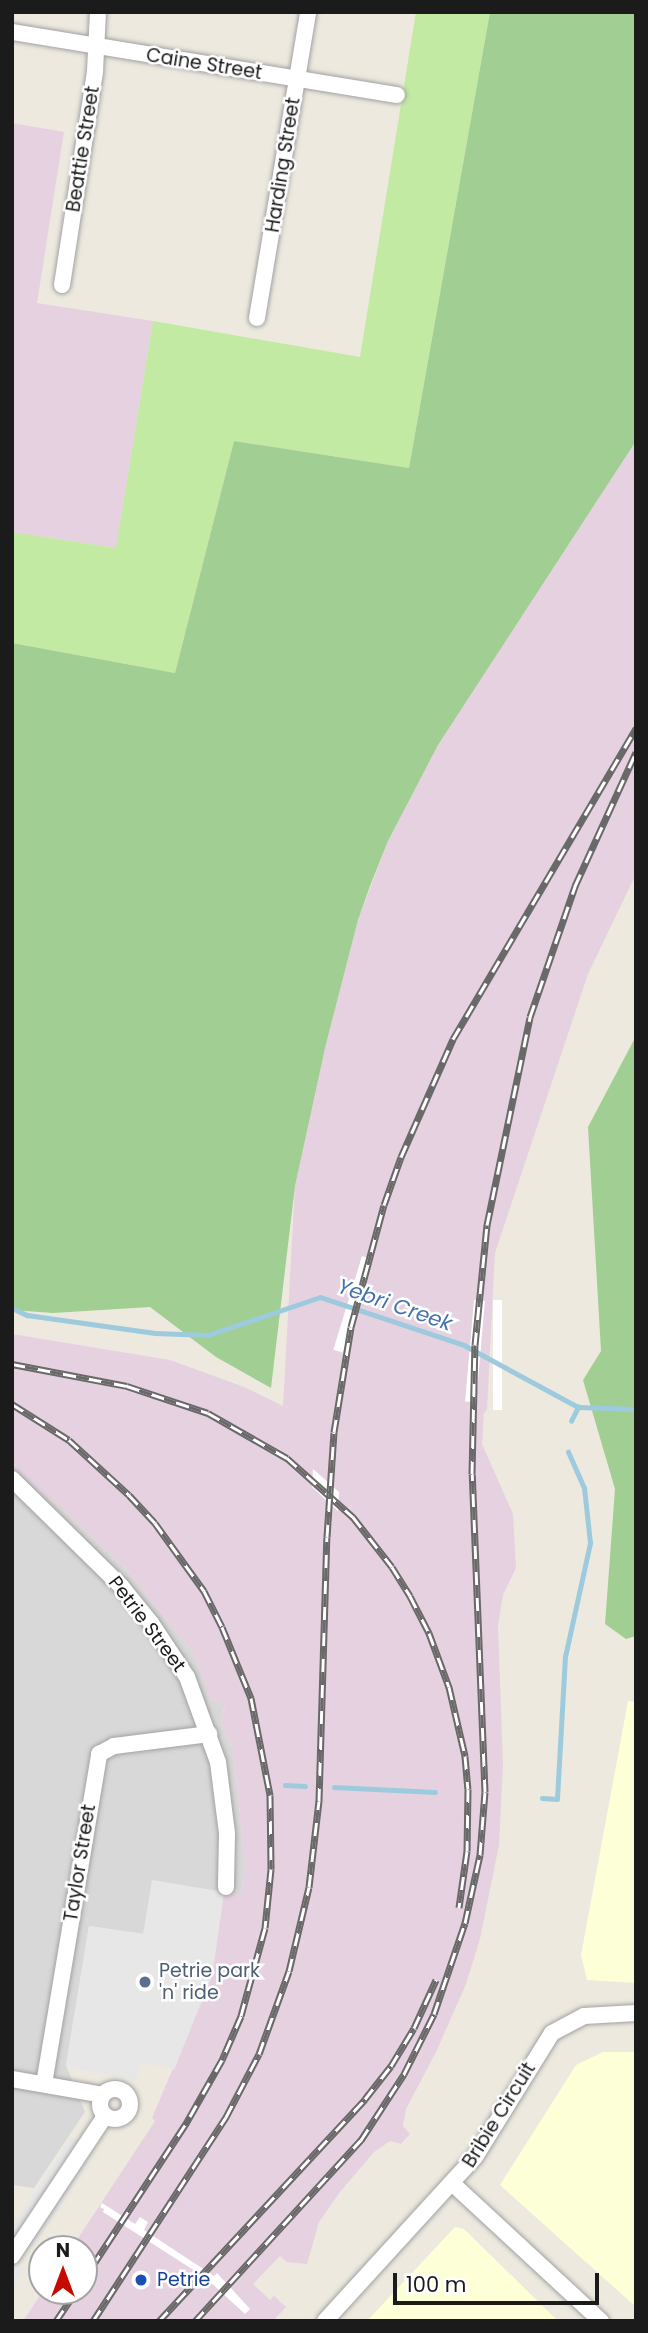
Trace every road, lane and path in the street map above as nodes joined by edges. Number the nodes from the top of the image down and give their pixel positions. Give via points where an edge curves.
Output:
1 (98, 12) edge
2 (308, 12) edge
3 (12, 32) edge
4 (96, 46) junction
5 (298, 79) junction
6 (397, 94) dead end
7 (62, 285) dead end
8 (257, 318) dead end
9 (12, 1479) edge
10 (209, 1734) junction
11 (226, 1887) dead end
12 (636, 2013) edge
13 (12, 2079) edge
14 (44, 2084) junction
15 (103, 2095) junction
16 (105, 2116) junction
17 (453, 2184) junction
18 (12, 2256) edge
19 (325, 2321) edge
20 (601, 2321) edge

1 - 4 street, Beattie Street
2 - 5 street, Harding Street
3 - 4 street, Caine Street
4 - 5 street, Caine Street
4 - 7 street, Beattie Street
5 - 6 street, Caine Street
5 - 8 street, Harding Street
9 - 10 street, Petrie Street via 97,1559 151,1623 187,1677
10 - 11 street, Petrie Street via 223,1797
10 - 14 street, Taylor Street via 114,1746 99,1754
12 - 17 street, Bribie Circuit via 584,2016 552,2033 481,2148
13 - 14 street
14 - 15 street
15 - 16 street via 100,2108
15 - 16 street via 120,2089 131,2104 120,2119
16 - 18 street
17 - 19 street, Bribie Circuit
17 - 20 street

